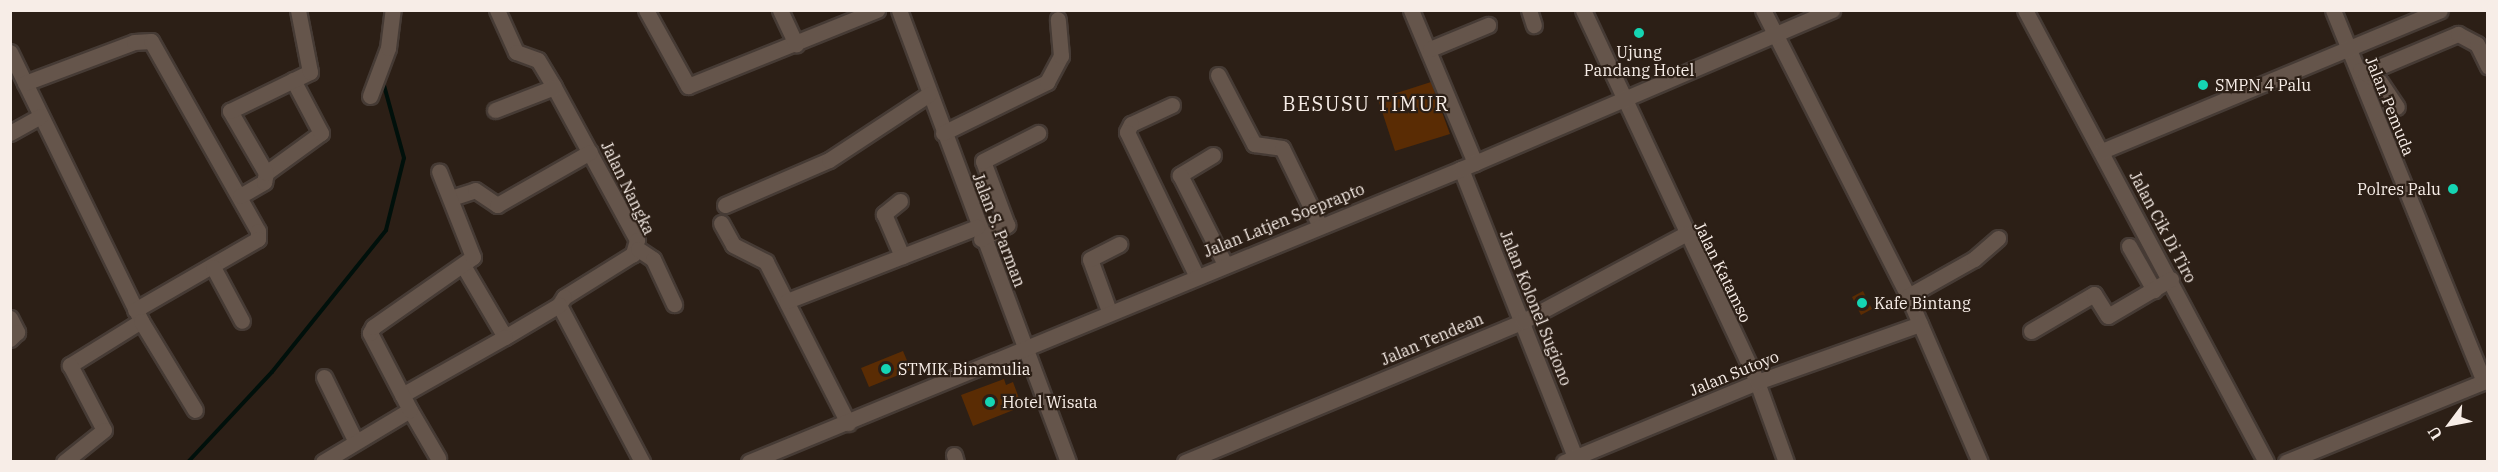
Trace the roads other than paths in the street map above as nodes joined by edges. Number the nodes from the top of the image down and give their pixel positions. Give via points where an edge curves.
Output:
1 (298, 10) edge
2 (393, 10) edge
3 (496, 10) edge
4 (646, 10) edge
5 (780, 10) edge
6 (877, 10) edge
7 (899, 10) edge
8 (1411, 10) edge
9 (1583, 10) edge
10 (1763, 10) edge
11 (1832, 10) edge
12 (2025, 10) edge
13 (2332, 10) edge
14 (2440, 10) edge
15 (1058, 19) dead end
16 (1488, 25) dead end
17 (1776, 34) junction
18 (796, 44) junction
19 (2349, 48) junction
20 (1430, 49) junction
21 (10, 52) edge
22 (2487, 67) edge
23 (2359, 70) junction
24 (1218, 75) dead end
25 (292, 80) junction
26 (25, 83) junction
27 (554, 87) junction
28 (929, 94) junction
29 (370, 96) dead end
30 (1621, 100) junction
31 (1172, 105) dead end
32 (2397, 106) dead end
33 (495, 110) dead end
34 (41, 116) junction
35 (943, 133) junction
36 (1038, 133) dead end
37 (10, 134) edge
38 (590, 152) junction
39 (2102, 152) junction
40 (1214, 155) dead end
41 (983, 161) junction
42 (1468, 166) junction
43 (440, 171) dead end
44 (266, 173) junction
45 (958, 173) junction
46 (240, 196) junction
47 (451, 198) junction
48 (900, 201) dead end
49 (725, 205) dead end
50 (721, 223) dead end
51 (1320, 226) junction
52 (979, 233) junction
53 (1685, 234) junction
54 (1998, 238) dead end
55 (1119, 244) dead end
56 (2129, 246) dead end
57 (638, 249) junction
58 (902, 256) junction
59 (1225, 264) junction
60 (213, 267) junction
61 (464, 267) junction
62 (1196, 275) junction
63 (2171, 279) junction
64 (2154, 290) junction
65 (1908, 296) junction
66 (787, 301) junction
67 (674, 304) dead end
68 (559, 305) junction
69 (1109, 311) junction
70 (138, 315) junction
71 (10, 318) edge
72 (242, 321) dead end
73 (1523, 321) junction
74 (1920, 324) junction
75 (2031, 331) dead end
76 (505, 337) junction
77 (10, 339) edge
78 (1026, 347) junction
79 (324, 376) dead end
80 (2486, 381) edge
81 (1757, 382) junction
82 (402, 395) junction
83 (195, 410) dead end
84 (410, 410) junction
85 (848, 423) junction
86 (356, 442) junction
87 (438, 458) dead end
88 (1572, 460) edge
89 (64, 462) edge
90 (323, 462) edge
91 (642, 462) edge
92 (749, 462) edge
93 (1068, 462) edge
94 (1185, 462) edge
95 (1786, 462) edge
96 (1980, 462) edge
97 (2266, 462) edge
98 (2286, 462) edge

1 - 25 street via 311,68
2 - 29 street via 388,48
3 - 27 street, Jalan Nangka via 516,52 538,60
4 - 18 street via 688,86
5 - 18 street
6 - 18 street
7 - 28 street, Jalan S. Parman
8 - 20 street, Jalan Kolonel Sugiono
9 - 30 street, Jalan Katamso
10 - 17 street
11 - 17 street, Jalan Latjen Soeprapto
12 - 39 street, Jalan Cik Di Tiro
13 - 19 street, Jalan Pemuda
14 - 19 street
15 - 35 street via 1060,56 1047,82
16 - 20 street
17 - 30 street, Jalan Latjen Soeprapto
17 - 65 street
19 - 23 street, Jalan Pemuda
19 - 39 street
20 - 42 street, Jalan Kolonel Sugiono
21 - 26 street
22 - 23 street via 2477,44 2458,34
23 - 32 street via 2380,82
23 - 80 street, Jalan Pemuda
24 - 51 street via 1254,144 1282,148
25 - 44 street via 321,133
25 - 44 street via 230,111
26 - 34 street
26 - 46 street via 149,40
27 - 33 street
27 - 38 street, Jalan Nangka
28 - 35 street, Jalan S. Parman
28 - 49 street via 829,160
30 - 42 street, Jalan Latjen Soeprapto
30 - 53 street, Jalan Katamso
31 - 62 street via 1127,127 1127,132
34 - 37 street
34 - 70 street
35 - 45 street, Jalan S. Parman
36 - 41 street
38 - 47 street via 496,205 475,190
38 - 57 street, Jalan Nangka
39 - 63 street, Jalan Cik Di Tiro
40 - 59 street via 1180,175
41 - 45 street
41 - 52 street via 1007,225
42 - 51 street, Jalan Latjen Soeprapto
42 - 73 street, Jalan Kolonel Sugiono
43 - 47 street
44 - 46 street via 264,182
45 - 52 street, Jalan S. Parman
46 - 60 street via 259,237
47 - 61 street via 473,255
48 - 58 street via 884,214
50 - 66 street via 733,245 766,262
51 - 59 street, Jalan Latjen Soeprapto
52 - 58 street
52 - 78 street, Jalan S. Parman
53 - 73 street, Jalan Tendean
53 - 81 street, Jalan Katamso
54 - 65 street via 1974,259
55 - 69 street via 1090,258
56 - 64 street
57 - 67 street via 653,259
57 - 68 street, Jalan Nangka via 564,297
58 - 66 street
59 - 62 street, Jalan Latjen Soeprapto
60 - 70 street
60 - 72 street
61 - 76 street
61 - 82 street via 370,331
62 - 69 street, Jalan Latjen Soeprapto
63 - 64 street
63 - 97 street, Jalan Cik Di Tiro
64 - 75 street via 2108,316 2094,294
65 - 74 street
66 - 85 street
68 - 76 street, Jalan Nangka
68 - 91 street
69 - 78 street, Jalan Latjen Soeprapto
70 - 83 street
70 - 89 street via 70,365 104,430
71 - 77 street via 17,332
73 - 88 street, Jalan Kolonel Sugiono
73 - 94 street, Jalan Tendean
74 - 81 street, Jalan Sutoyo
74 - 96 street
76 - 82 street, Jalan Nangka
78 - 85 street, Jalan Latjen Soeprapto
78 - 93 street, Jalan S. Parman
79 - 86 street
80 - 98 street
81 - 88 street, Jalan Sutoyo
81 - 95 street, Jalan Katamso
82 - 84 street
84 - 86 street
84 - 87 street
85 - 92 street, Jalan Latjen Soeprapto
86 - 90 street

